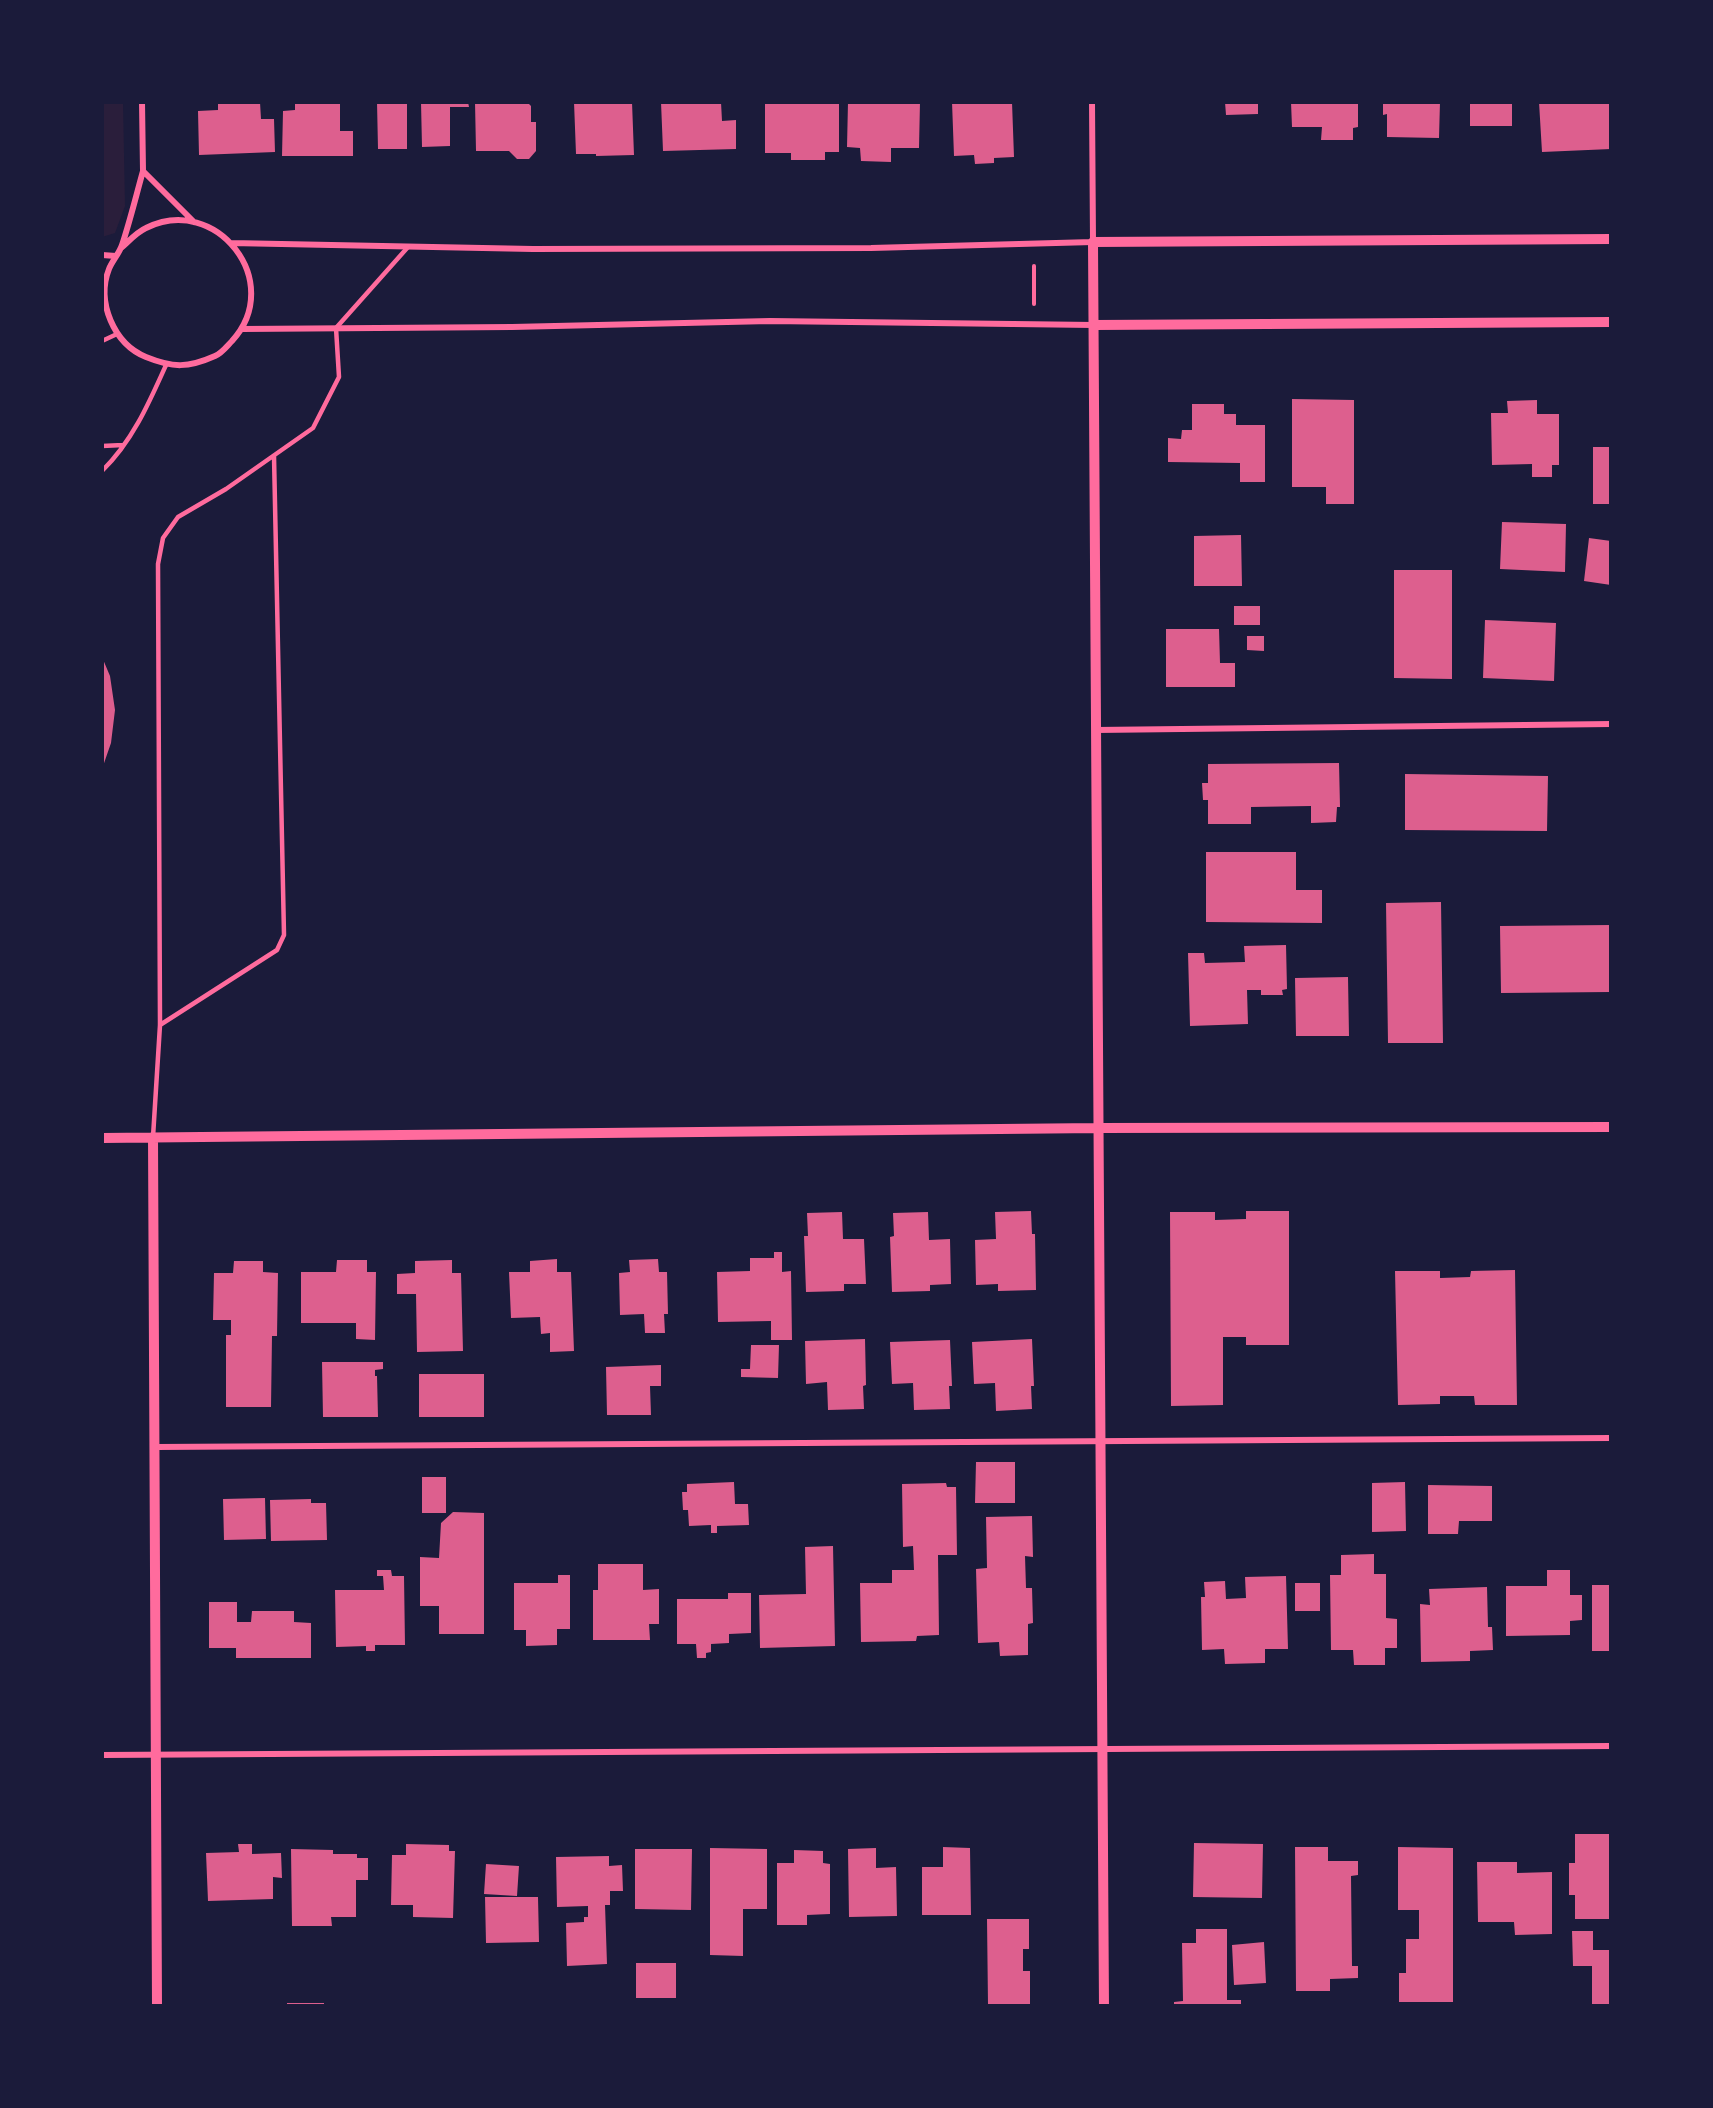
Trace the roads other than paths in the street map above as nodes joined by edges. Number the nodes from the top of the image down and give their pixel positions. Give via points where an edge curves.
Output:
1 (142, 102) edge
2 (1092, 102) edge
3 (143, 171) junction
4 (194, 222) junction
5 (1611, 239) edge
6 (1093, 242) junction
7 (231, 243) junction
8 (408, 247) junction
9 (121, 248) junction
10 (102, 255) edge
11 (116, 256) junction
12 (102, 303) edge
13 (107, 312) junction
14 (1611, 322) edge
15 (1094, 325) junction
16 (336, 328) junction
17 (242, 329) junction
18 (117, 334) junction
19 (102, 341) edge
20 (166, 365) junction
21 (123, 445) junction
22 (102, 446) edge
23 (274, 456) junction
24 (102, 471) edge
25 (1611, 724) edge
26 (1096, 730) junction
27 (160, 1025) junction
28 (1611, 1127) edge
29 (1099, 1128) junction
30 (153, 1137) junction
31 (102, 1138) edge
32 (1611, 1438) edge
33 (1101, 1440) junction
34 (156, 1447) junction
35 (1611, 1746) edge
36 (1103, 1749) junction
37 (102, 1755) edge
38 (156, 1755) junction
39 (157, 2006) edge
40 (1104, 2006) edge

1 - 3 street
2 - 6 street
3 - 4 street
3 - 9 street
4 - 7 street via 218,232
4 - 9 street via 170,221 146,228
5 - 6 street
6 - 8 street via 859,248
6 - 15 street
7 - 8 street
7 - 17 street via 245,264 252,290 251,306
8 - 16 lane
9 - 11 street
10 - 11 street
11 - 13 street via 105,287
12 - 13 street
13 - 18 street
14 - 15 street
15 - 16 street via 770,321
15 - 26 street
16 - 17 street
16 - 23 lane via 339,377 313,429
17 - 20 street via 220,354 196,364
18 - 19 lane
18 - 20 street via 135,352
20 - 21 lane via 145,411
21 - 22 lane
21 - 24 lane
23 - 27 lane via 178,517 162,538 158,564
23 - 27 lane via 284,935 277,950
25 - 26 street
26 - 29 street
27 - 30 lane
28 - 29 street
29 - 30 street
29 - 33 street
30 - 31 street
30 - 34 street
32 - 33 street
33 - 34 street
33 - 36 street
34 - 38 street
35 - 36 street
36 - 38 street
36 - 40 street
37 - 38 street
38 - 39 street

